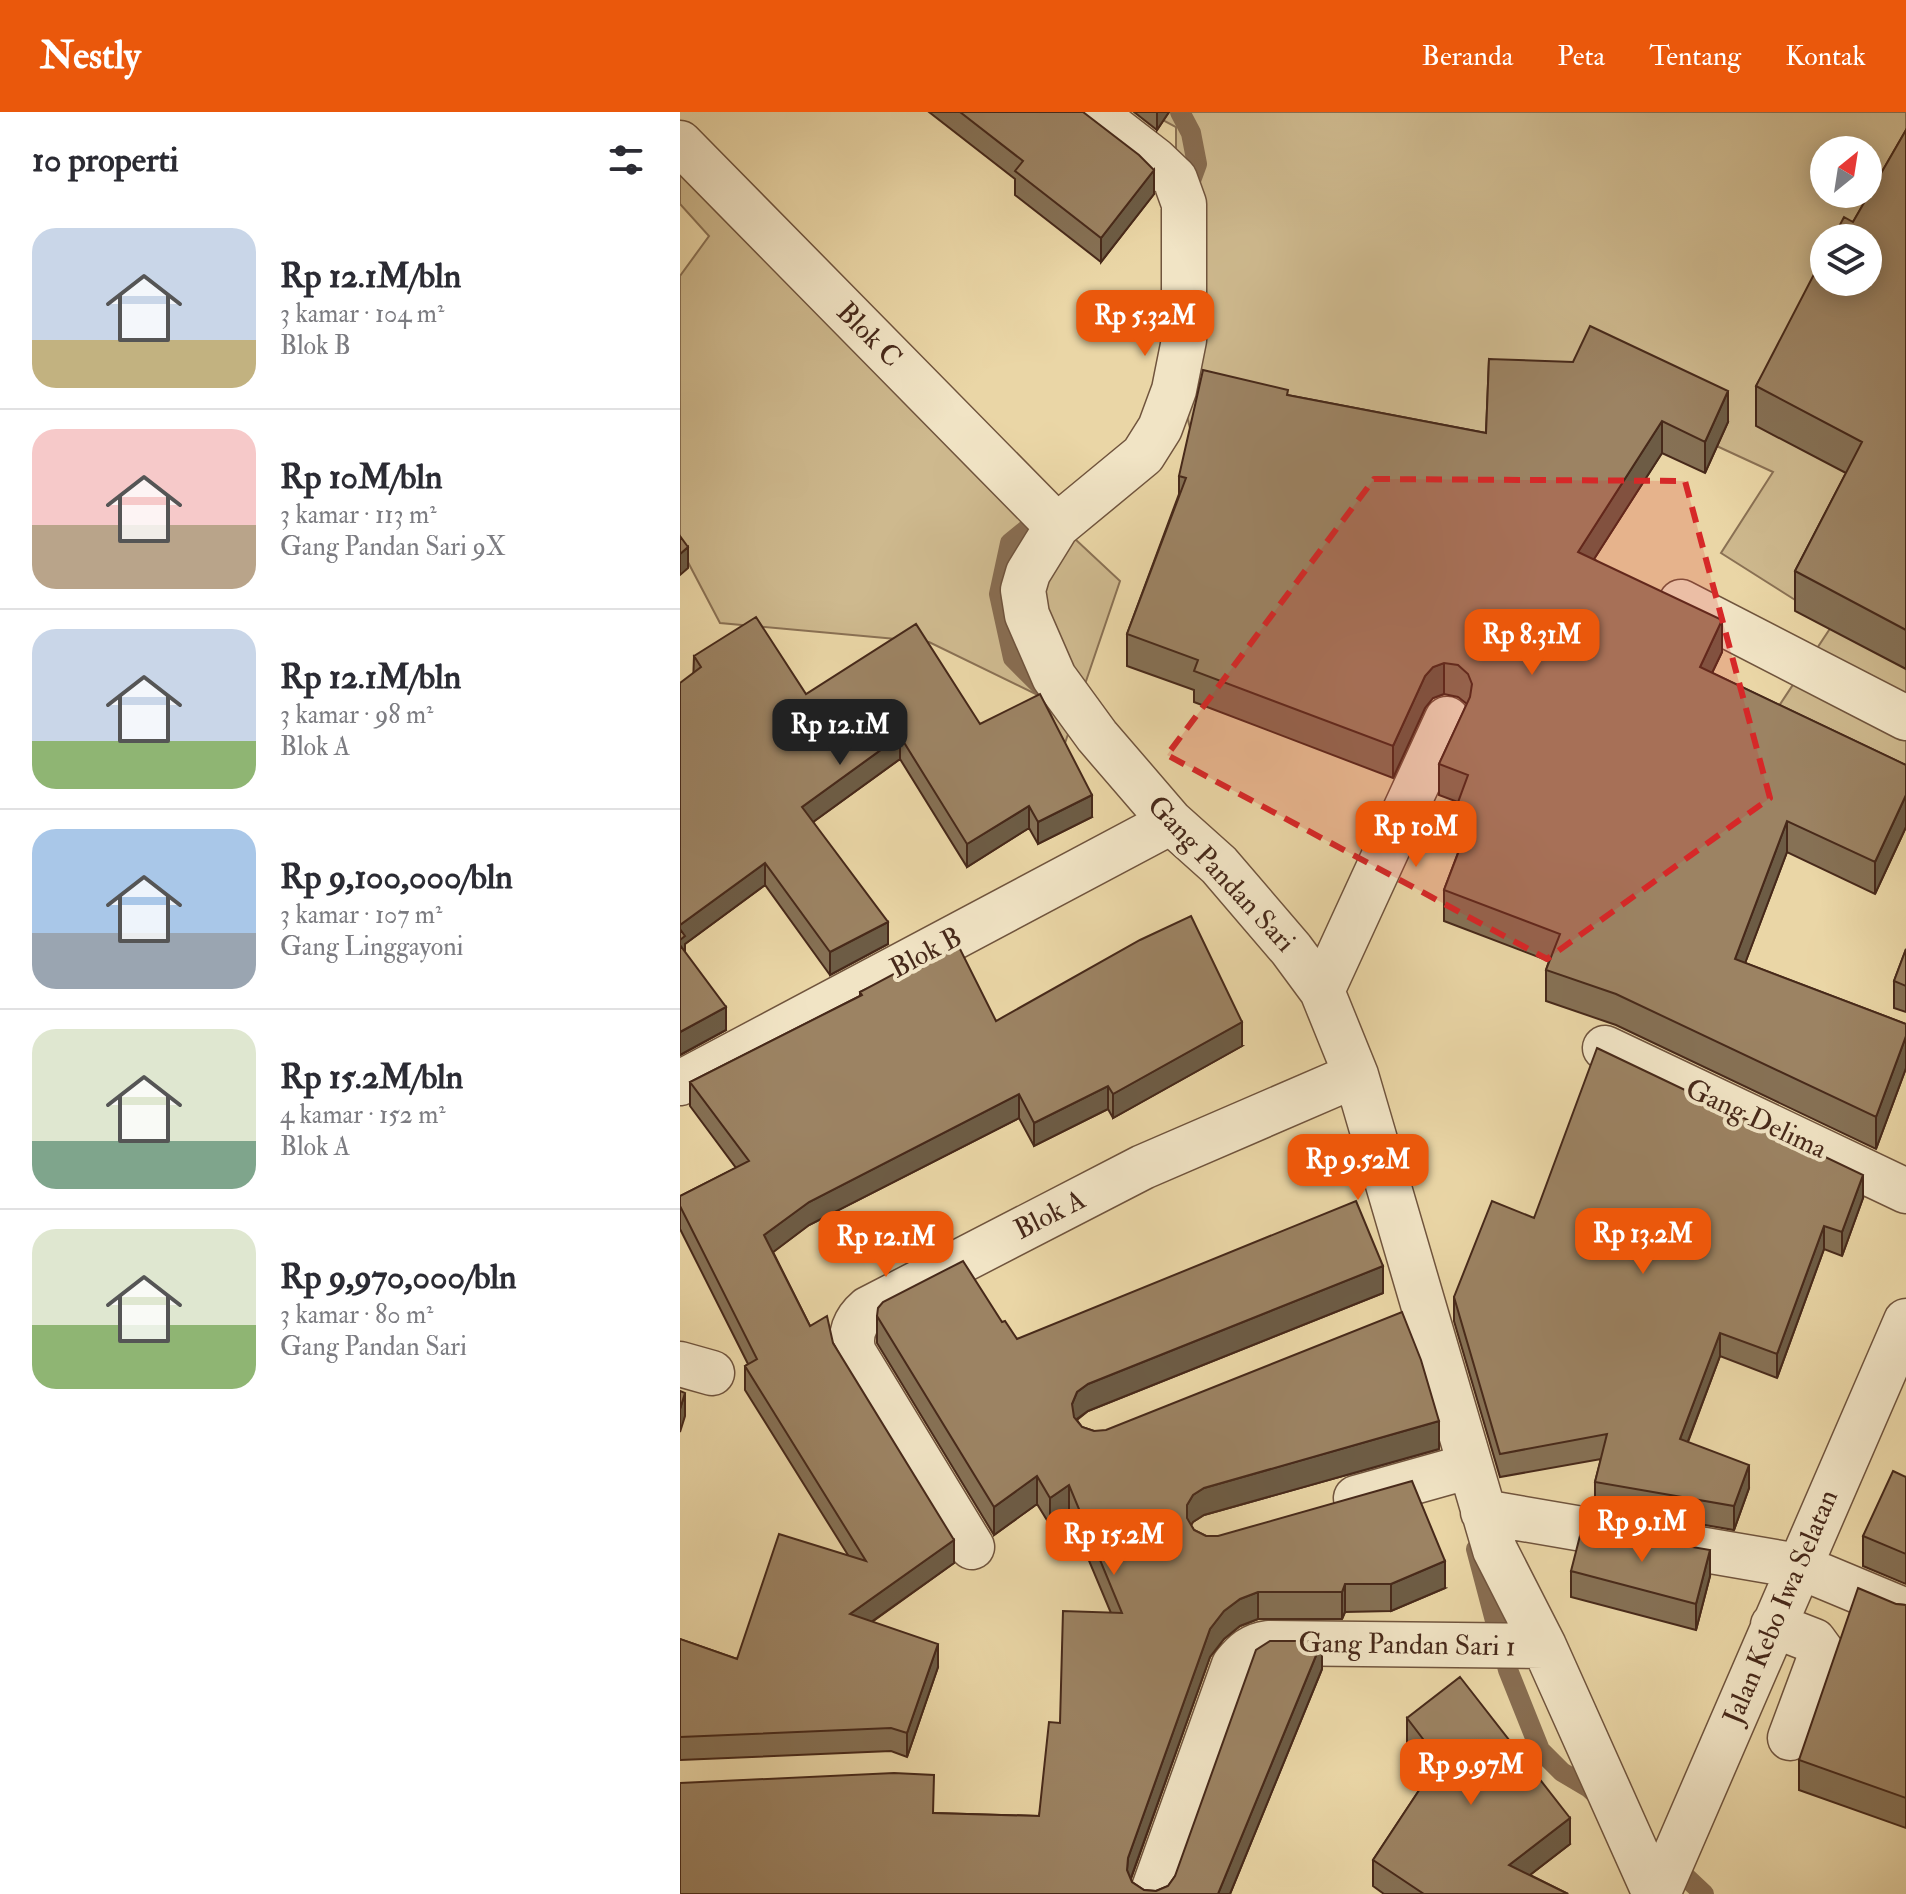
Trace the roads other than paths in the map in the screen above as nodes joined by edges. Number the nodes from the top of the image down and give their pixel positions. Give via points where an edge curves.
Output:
1 (1093, 112) edge
2 (680, 143) edge
3 (1057, 526) junction
4 (1681, 602) edge
5 (1906, 718) edge
6 (1447, 719) dead end
7 (1171, 822) junction
8 (1322, 991) junction
9 (1605, 1048) edge
10 (1356, 1075) junction
11 (680, 1083) edge
12 (1906, 1191) edge
13 (1906, 1321) edge
14 (1470, 1466) junction
15 (1318, 1509) edge
16 (1483, 1512) junction
17 (972, 1547) dead end
18 (1798, 1566) junction
19 (1906, 1611) edge
20 (1773, 1625) junction
21 (1544, 1646) junction
22 (1790, 1738) dead end
23 (1152, 1894) edge
24 (1657, 1894) edge

1 - 3 street, Gang Pandan Sari via 1155,160 1180,191 1184,340 1174,390 1143,455
2 - 3 street, Blok C
3 - 7 street, Gang Pandan Sari via 1028,573 1023,590 1027,615 1054,677
4 - 5 street
6 - 8 street
7 - 8 street, Gang Pandan Sari via 1219,865
7 - 11 street, Blok B
8 - 10 street, Gang Pandan Sari
9 - 12 street, Gang Delima
10 - 14 street, Gang Pandan Sari via 1408,1310
10 - 17 street, Blok A via 1143,1167 860,1316 852,1335 854,1353
13 - 18 street, Jalan Kebo Iwa Selatan
14 - 15 street
14 - 16 street, Gang Pandan Sari
16 - 18 street
16 - 21 street, Gang Pandan Sari via 1495,1550
18 - 19 street
18 - 20 street, Jalan Kebo Iwa Selatan
20 - 22 street via 1814,1641 1822,1652
20 - 24 street, Jalan Kebo Iwa Selatan
21 - 23 street, Gang Pandan Sari 1 via 1268,1643 1246,1651 1234,1665
21 - 24 street, Gang Pandan Sari

